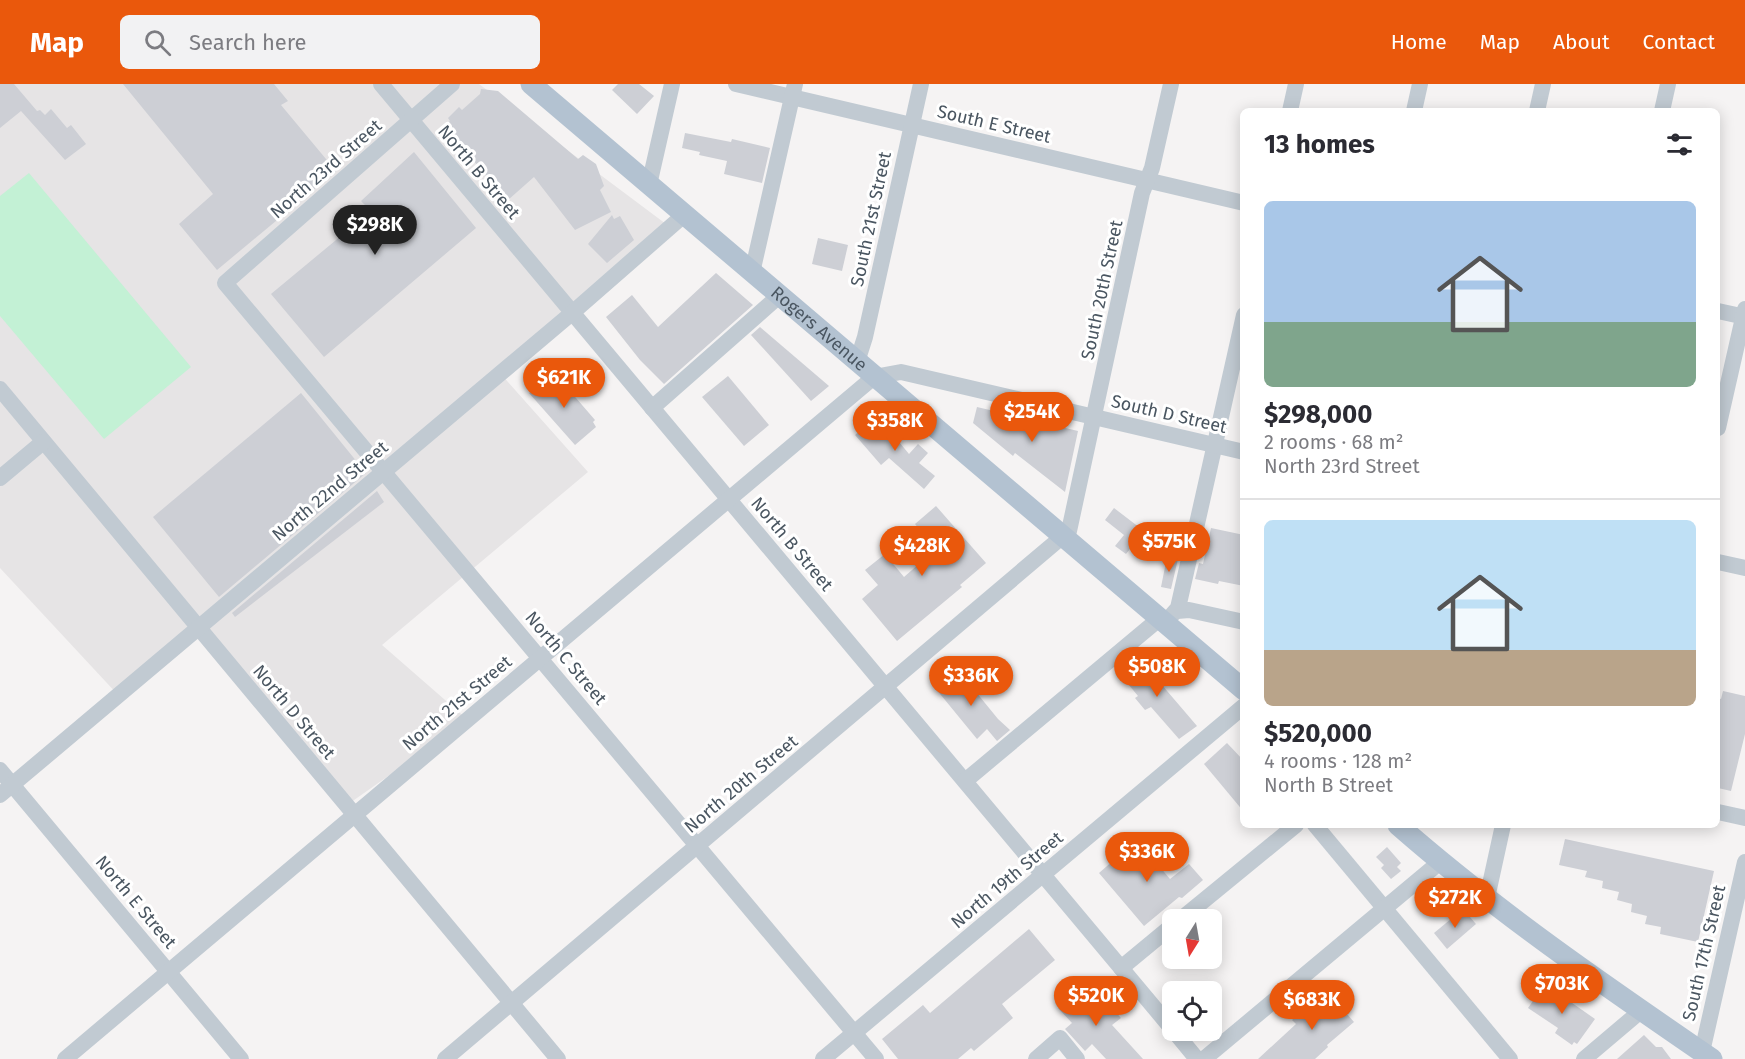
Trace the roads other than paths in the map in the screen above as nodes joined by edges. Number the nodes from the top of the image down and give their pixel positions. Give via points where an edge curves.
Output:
1 (381, 84) edge
2 (452, 84) edge
3 (531, 84) edge
4 (672, 84) edge
5 (736, 84) edge
6 (921, 84) edge
7 (1170, 84) edge
8 (1296, 84) edge
9 (1420, 84) edge
10 (1543, 84) edge
11 (1668, 84) edge
12 (793, 91) edge
13 (1291, 108) edge
14 (1415, 108) edge
15 (1538, 108) edge
16 (1663, 108) edge
17 (411, 121) junction
18 (912, 125) junction
19 (1147, 181) junction
20 (649, 185) junction
21 (1240, 202) edge
22 (684, 215) junction
23 (752, 273) junction
24 (225, 283) joint
25 (779, 296) junction
26 (1720, 311) edge
27 (572, 313) junction
28 (1744, 314) edge
29 (1240, 332) edge
30 (857, 362) junction
31 (874, 377) junction
32 (0, 389) edge
33 (652, 408) junction
34 (1095, 417) junction
35 (1720, 419) edge
36 (43, 442) junction
37 (1214, 445) junction
38 (1240, 451) edge
39 (384, 470) junction
40 (0, 478) edge
41 (729, 500) junction
42 (1062, 537) junction
43 (1720, 562) edge
44 (1745, 568) edge
45 (1167, 618) junction
46 (1240, 621) edge
47 (198, 628) junction
48 (541, 658) junction
49 (1240, 686) edge
50 (886, 687) junction
51 (1240, 709) edge
52 (0, 770) edge
53 (965, 781) junction
54 (6, 790) edge
55 (1720, 812) edge
56 (354, 815) junction
57 (1745, 818) edge
58 (1292, 828) edge
59 (1318, 828) edge
60 (1401, 828) edge
61 (1502, 828) edge
62 (698, 846) junction
63 (1440, 862) junction
64 (1745, 862) edge
65 (1043, 874) junction
66 (1487, 898) junction
67 (1385, 908) junction
68 (1193, 909) edge
69 (1162, 934) edge
70 (1121, 968) junction
71 (168, 972) junction
72 (511, 1003) junction
73 (1642, 1010) junction
74 (1162, 1017) edge
75 (854, 1033) junction
76 (1182, 1041) edge
77 (1710, 1057) edge
78 (65, 1059) edge
79 (241, 1059) edge
80 (445, 1059) edge
81 (558, 1059) edge
82 (823, 1059) edge
83 (876, 1059) edge
84 (1036, 1059) edge
85 (1077, 1059) edge
86 (1197, 1059) edge
87 (1203, 1059) edge
88 (1510, 1059) edge
89 (1584, 1059) edge

1 - 17 street, North B Street
2 - 17 street, North 23rd Street
3 - 20 main road, Rogers Avenue
4 - 20 street
5 - 12 street, South E Street
6 - 18 street, South 21st Street
7 - 19 street, South 20th Street
8 - 13 street
9 - 14 street
10 - 15 street
11 - 16 street
12 - 18 street, South E Street
12 - 23 street
17 - 24 street, North 23rd Street
17 - 27 street, North B Street
18 - 19 street, South E Street
18 - 30 street, South 21st Street via 866,337
19 - 21 street, South E Street
19 - 34 street, South 20th Street
20 - 22 main road, Rogers Avenue
22 - 23 main road, Rogers Avenue
22 - 27 street, North 22nd Street
23 - 25 main road, Rogers Avenue
24 - 39 street, North C Street
25 - 30 main road, Rogers Avenue
25 - 33 street
26 - 28 street
27 - 33 street, North B Street
27 - 39 street, North 22nd Street
28 - 35 street
29 - 37 street
30 - 31 main road, Rogers Avenue
31 - 34 street, South D Street via 902,372
31 - 41 street, North 21st Street
31 - 42 main road, Rogers Avenue
32 - 36 street, North D Street
33 - 41 street, North B Street
34 - 37 street, South D Street
34 - 42 street, South 20th Street via 1069,531
36 - 40 street
36 - 47 street, North D Street
37 - 38 street, South D Street
37 - 45 street
39 - 47 street, North 22nd Street
39 - 48 street, North C Street
41 - 48 street, North 21st Street
41 - 50 street, North B Street
42 - 45 main road, Rogers Avenue
42 - 50 street, North 20th Street
43 - 44 street
45 - 46 street via 1189,610
45 - 49 main road, Rogers Avenue
45 - 53 street
47 - 54 street, North 22nd Street
47 - 56 street, North D Street
48 - 56 street, North 21st Street
48 - 62 street, North C Street
50 - 53 street, North B Street
50 - 62 street, North 20th Street
51 - 65 street, North 19th Street
52 - 54 street, North E Street
53 - 65 street, North B Street
54 - 71 street, North E Street
55 - 57 street
56 - 71 street, North 21st Street
56 - 72 street, North D Street
58 - 68 street
59 - 67 street
60 - 63 main road
61 - 66 street
62 - 72 street, North 20th Street
62 - 75 street, North C Street
63 - 66 main road
63 - 67 street
64 - 77 street, South 17th Street
65 - 70 street, North B Street
65 - 75 street, North 19th Street
66 - 73 main road
67 - 87 street
67 - 88 street
69 - 70 street
70 - 74 street, North B Street
71 - 78 street, North 21st Street
71 - 79 street, North E Street
72 - 80 street, North 20th Street
72 - 81 street, North D Street
73 - 77 main road
73 - 89 street
75 - 82 street, North 19th Street
75 - 83 street, North C Street
76 - 86 street, North B Street
84 - 85 street via 1060,1038

